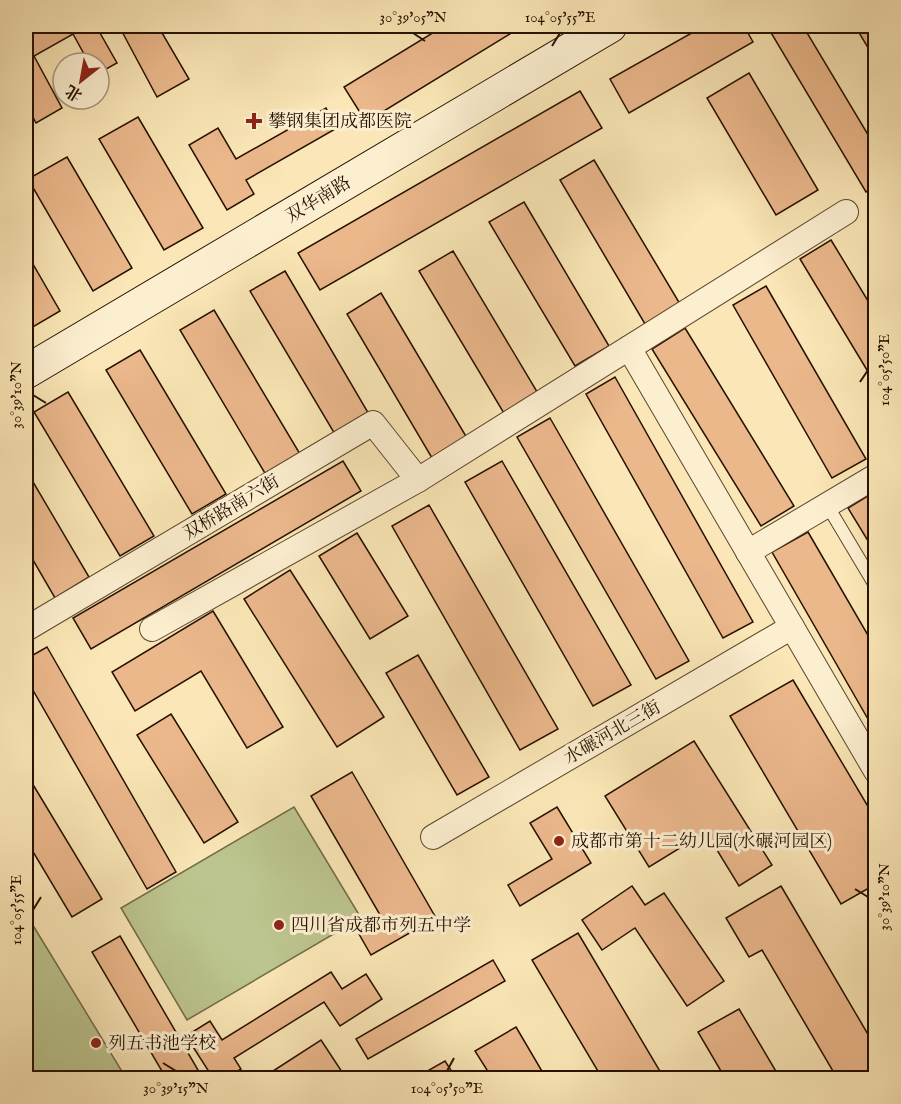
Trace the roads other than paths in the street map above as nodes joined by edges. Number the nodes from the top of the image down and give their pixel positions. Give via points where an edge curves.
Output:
1 (610, 26) edge
2 (846, 212) dead end
3 (629, 348) junction
4 (26, 372) edge
5 (876, 476) edge
6 (418, 480) junction
7 (827, 506) junction
8 (748, 552) junction
9 (876, 587) edge
10 (792, 627) junction
11 (26, 629) edge
12 (152, 629) dead end
13 (876, 771) edge
14 (433, 837) dead end

1 - 4 street, 双华南路
2 - 3 street
3 - 6 street
3 - 8 street
5 - 7 street
6 - 11 street, 双桥路南六街 via 373,423
6 - 12 street
7 - 8 street
7 - 9 lane
8 - 10 street
10 - 13 street
10 - 14 street, 水碾河北三街

